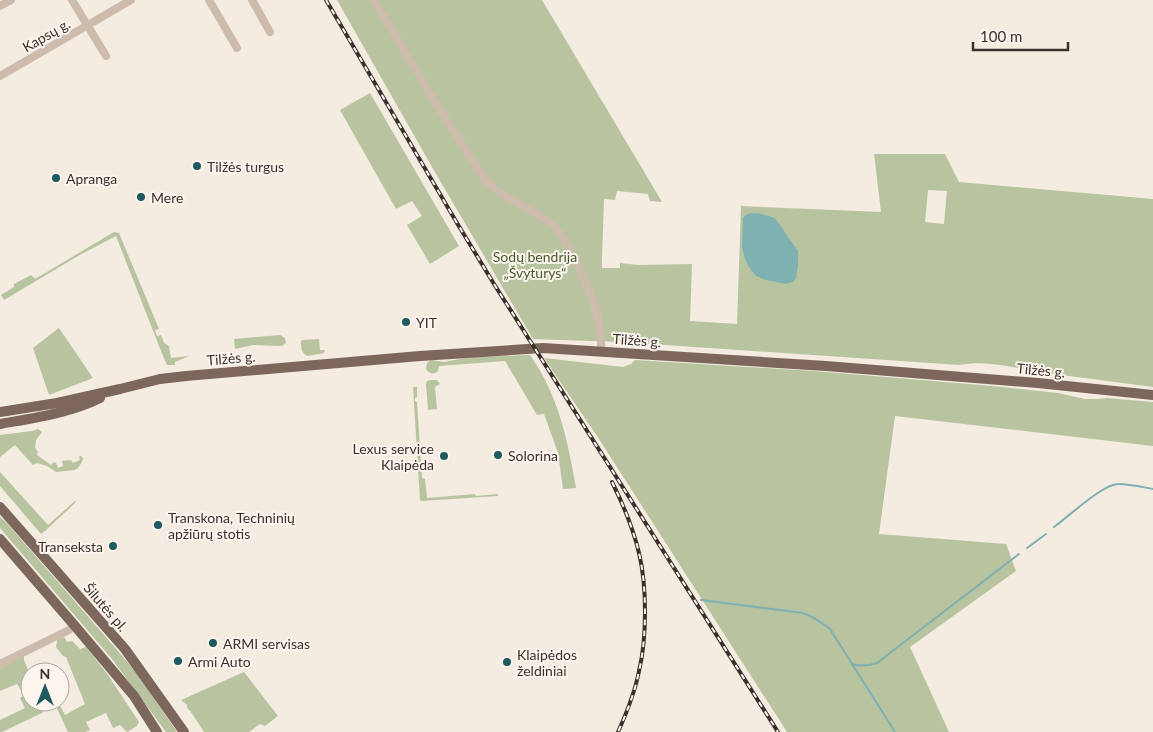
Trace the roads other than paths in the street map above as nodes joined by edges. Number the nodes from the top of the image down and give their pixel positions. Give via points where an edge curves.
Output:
1 (11, 0) edge
2 (72, 0) edge
3 (131, 0) edge
4 (209, 0) edge
5 (252, 0) edge
6 (374, 0) edge
7 (0, 6) edge
8 (88, 25) junction
9 (270, 32) dead end
10 (238, 48) dead end
11 (106, 56) dead end
12 (0, 76) edge
13 (601, 352) junction
14 (120, 389) junction
15 (1153, 395) edge
16 (0, 412) edge
17 (0, 424) edge
18 (0, 506) edge
19 (0, 539) edge
20 (75, 626) junction
21 (0, 664) edge
22 (157, 732) edge
23 (184, 732) edge

1 - 7 street
2 - 8 street
3 - 8 street, Kapsų g.
4 - 10 street
5 - 9 street
6 - 13 street via 485,180 501,194 550,222 559,232 596,310 602,336
8 - 11 street
8 - 12 street, Kapsų g.
13 - 14 main road, Tilžės g. via 534,348 420,356 186,376
13 - 15 main road, Tilžės g. via 844,367
14 - 16 main road, Tilžės g.
14 - 17 main road, Tilžės g. via 69,410
18 - 23 main road, Šilutės pl. via 125,649
19 - 20 main road
20 - 21 street
20 - 22 main road via 134,696

